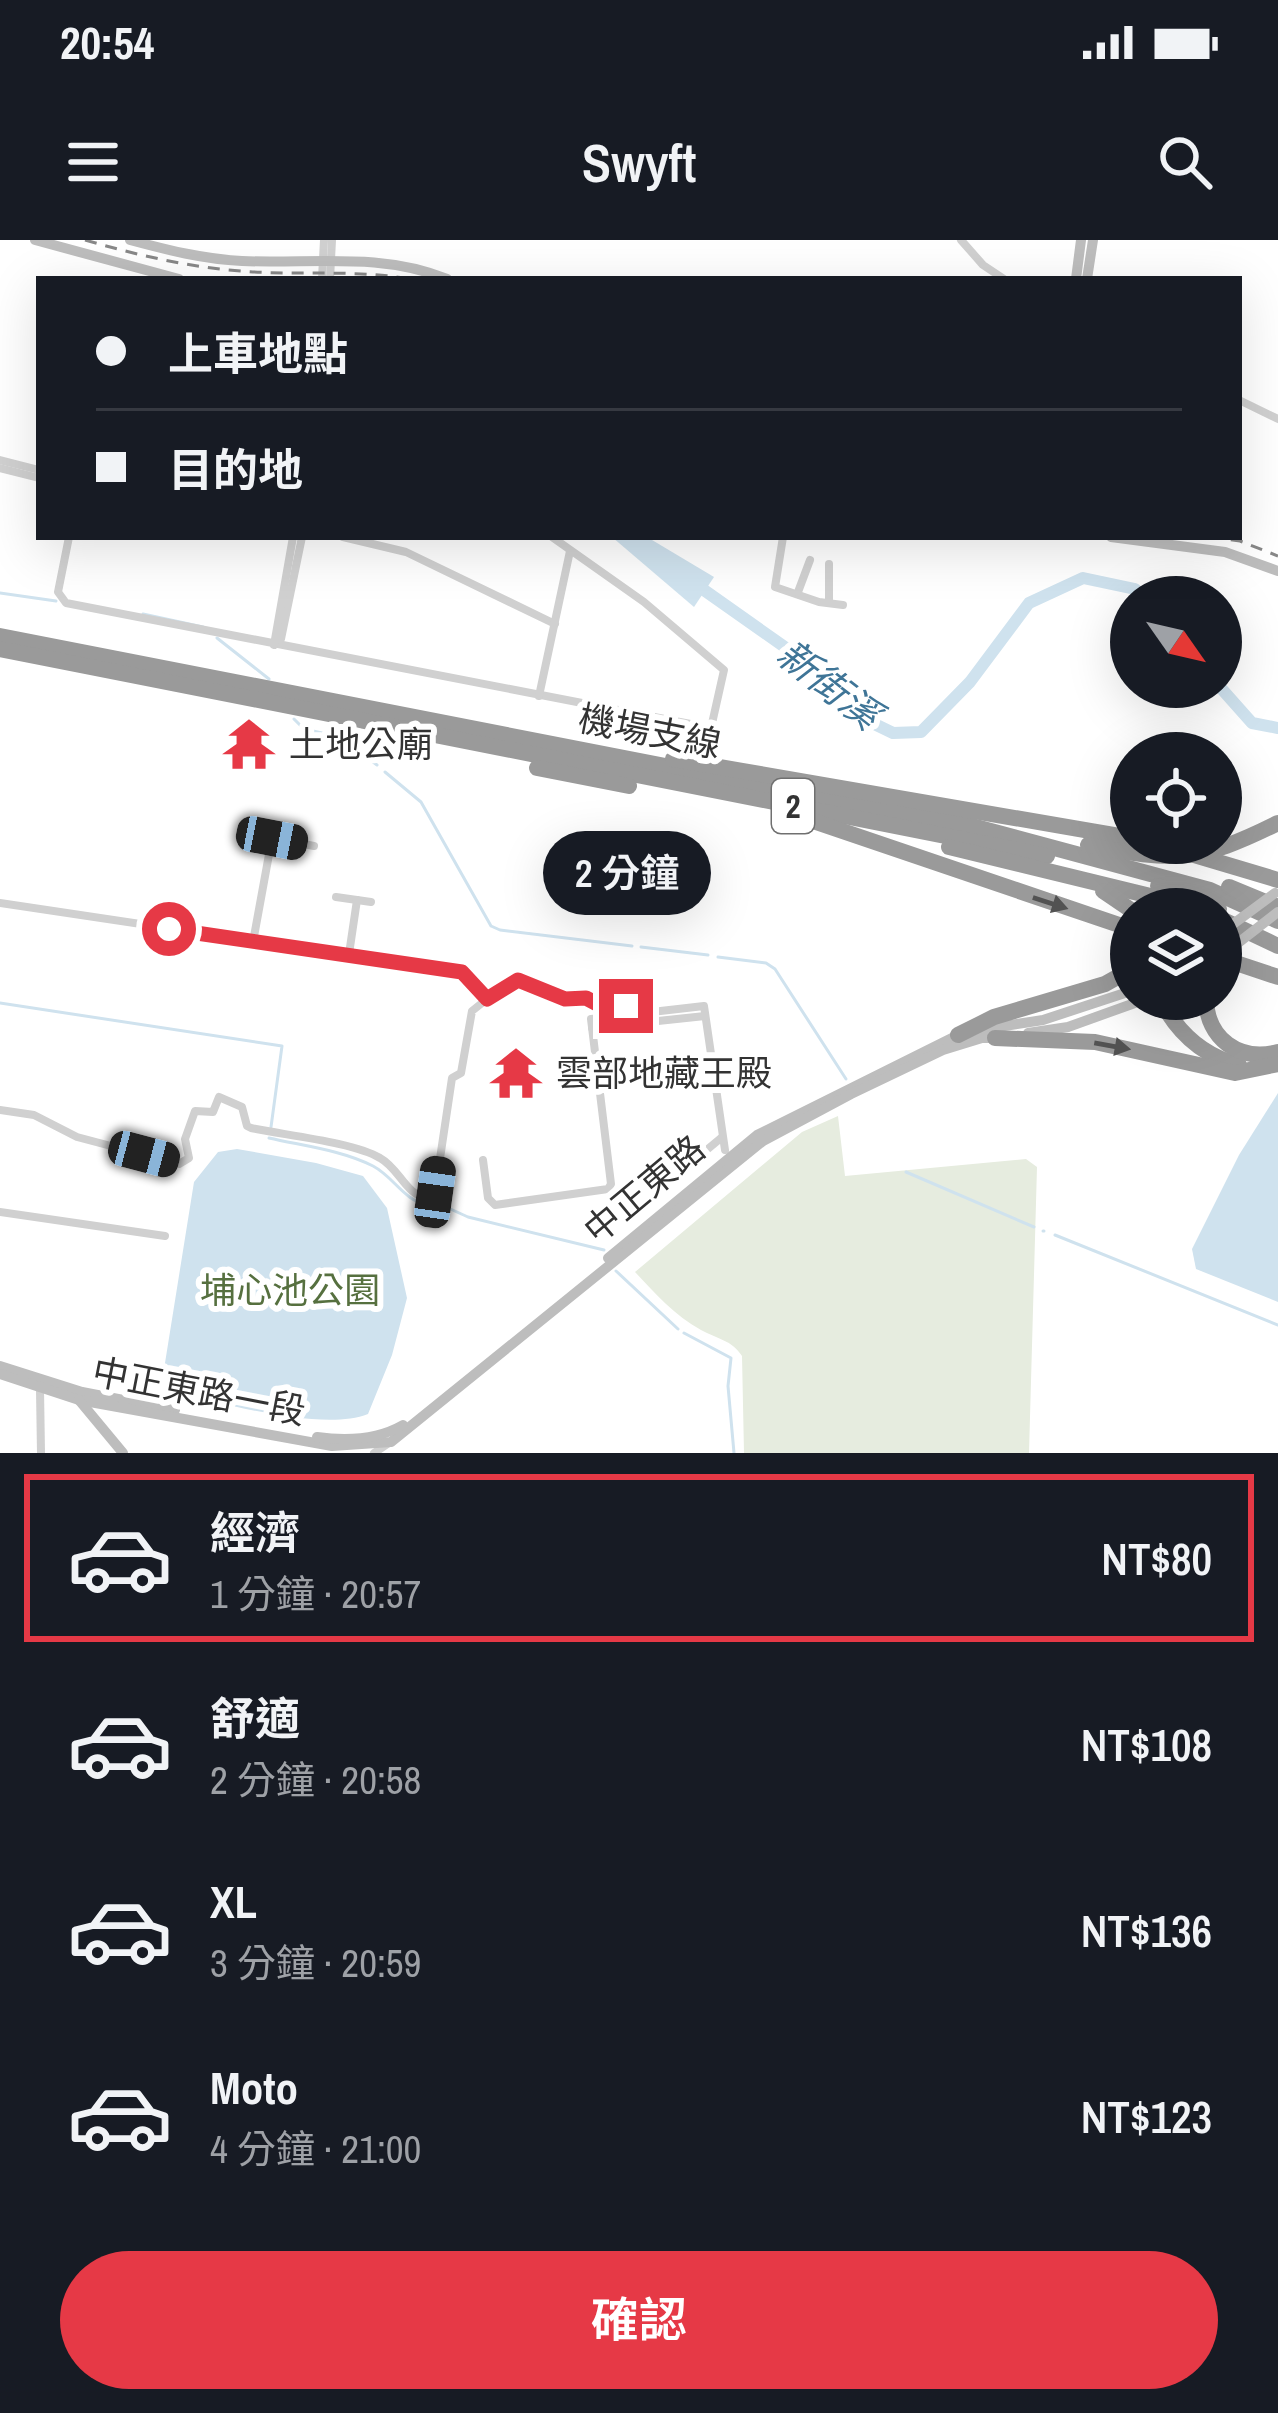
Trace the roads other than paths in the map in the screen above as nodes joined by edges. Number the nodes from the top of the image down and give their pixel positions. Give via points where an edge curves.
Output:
1 (35, 240) edge
2 (130, 240) edge
3 (328, 240) edge
4 (962, 240) edge
5 (1082, 240) edge
6 (1093, 240) edge
7 (326, 260) junction
8 (168, 276) edge
9 (326, 276) edge
10 (437, 276) edge
11 (1000, 276) edge
12 (1076, 276) edge
13 (1087, 276) edge
14 (1242, 401) edge
15 (1278, 419) edge
16 (0, 464) edge
17 (36, 473) edge
18 (68, 540) edge
19 (297, 540) edge
20 (356, 540) edge
21 (556, 540) edge
22 (783, 540) edge
23 (1134, 540) edge
24 (570, 550) junction
25 (810, 560) dead end
26 (829, 564) dead end
27 (1278, 571) edge
28 (798, 592) junction
29 (829, 603) junction
30 (843, 605) dead end
31 (555, 624) junction
32 (0, 636) edge
33 (274, 645) junction
34 (0, 649) edge
35 (539, 696) junction
36 (362, 722) junction
37 (568, 748) junction
38 (642, 756) junction
39 (810, 820) junction
40 (1278, 823) edge
41 (1110, 833) edge
42 (314, 846) dead end
43 (1096, 846) junction
44 (1005, 861) junction
45 (1199, 864) edge
46 (1111, 888) edge
47 (1164, 888) edge
48 (1110, 896) edge
49 (336, 898) dead end
50 (356, 900) junction
51 (1277, 900) edge
52 (370, 902) dead end
53 (0, 903) edge
54 (1242, 919) edge
55 (1110, 922) edge
56 (1242, 928) edge
57 (1242, 928) edge
58 (1242, 930) edge
59 (1278, 935) edge
60 (253, 942) junction
61 (1278, 946) edge
62 (349, 954) junction
63 (1242, 965) edge
64 (1278, 977) edge
65 (1110, 981) edge
66 (1110, 998) edge
67 (487, 999) junction
68 (626, 1006) dead end
69 (1110, 1012) edge
70 (1173, 1020) edge
71 (1208, 1020) edge
72 (958, 1035) junction
73 (995, 1038) junction
74 (1278, 1052) edge
75 (1278, 1063) edge
76 (0, 1110) edge
77 (722, 1138) junction
78 (725, 1150) dead end
79 (483, 1160) dead end
80 (655, 1193) dead end
81 (0, 1212) edge
82 (165, 1236) dead end
83 (0, 1370) edge
84 (40, 1389) junction
85 (80, 1396) junction
86 (400, 1427) junction
87 (360, 1438) joint
88 (391, 1442) junction
89 (41, 1453) edge
90 (123, 1453) edge
91 (374, 1453) edge

1 - 8 main road
2 - 7 main road via 240,261
3 - 7 street
4 - 11 street
5 - 12 main road
6 - 13 main road
7 - 9 street
7 - 10 main road via 398,264
14 - 15 street
16 - 17 street
18 - 33 street via 58,592 66,603
19 - 33 street
20 - 31 street via 406,552
21 - 24 street
22 - 28 street via 775,587
23 - 27 main road via 1225,552
24 - 31 street
24 - 35 street via 724,670 714,725
25 - 28 street
26 - 29 street
28 - 29 street
29 - 30 street
31 - 35 street
32 - 37 highway, 機場支線 / 2
33 - 35 street
34 - 36 highway, 機場支線 / 2
36 - 39 highway via 422,743
36 - 47 highway, 機場支線 / 2 via 1062,859
37 - 38 highway
37 - 51 highway, 機場支線 / 2 via 972,826 1210,890
38 - 41 highway
38 - 43 highway
39 - 44 highway
39 -> 55 highway
40 - 43 highway via 1190,858
42 - 60 street via 272,838
43 - 51 highway
44 - 46 highway
44 - 48 highway
45 - 51 highway, bridge
49 - 50 street
50 - 52 street
50 - 62 street
51 - 56 main road, bridge
51 - 57 main road, bridge
53 - 60 street
54 - 59 highway, 機場支線 / 2
58 - 61 highway
60 - 62 street
62 - 67 street via 462,972
63 - 64 highway, bridge
65 - 72 highway
66 - 72 main road, 中正東路
67 - 68 street via 518,980 565,999
67 - 76 street via 472,1011 461,1072 452,1078 429,1199 379,1157 251,1128 242,1107 219,1097 213,1112 195,1111 185,1163
69 - 73 main road, 中正東路
70 - 75 highway via 1215,1058
71 - 74 highway via 1227,1045 1256,1056
72 - 86 main road, 中正東路 via 757,1135
73 -> 75 highway via 1095,1042 1235,1073
73 - 88 main road, 中正東路 via 943,1050 763,1142
77 - 78 street
77 - 79 street via 705,1011 591,1024 608,1189 495,1205
77 - 80 street
81 - 82 street
83 - 84 main road, 中正東路一段
83 - 85 main road, 中正東路一段
84 - 85 main road, 中正東路一段
84 - 89 street
85 - 87 main road, 中正東路一段
85 - 88 main road, 中正東路一段 via 332,1446
85 - 90 main road
86 - 87 main road, 中正東路
86 - 88 street
88 - 91 street

